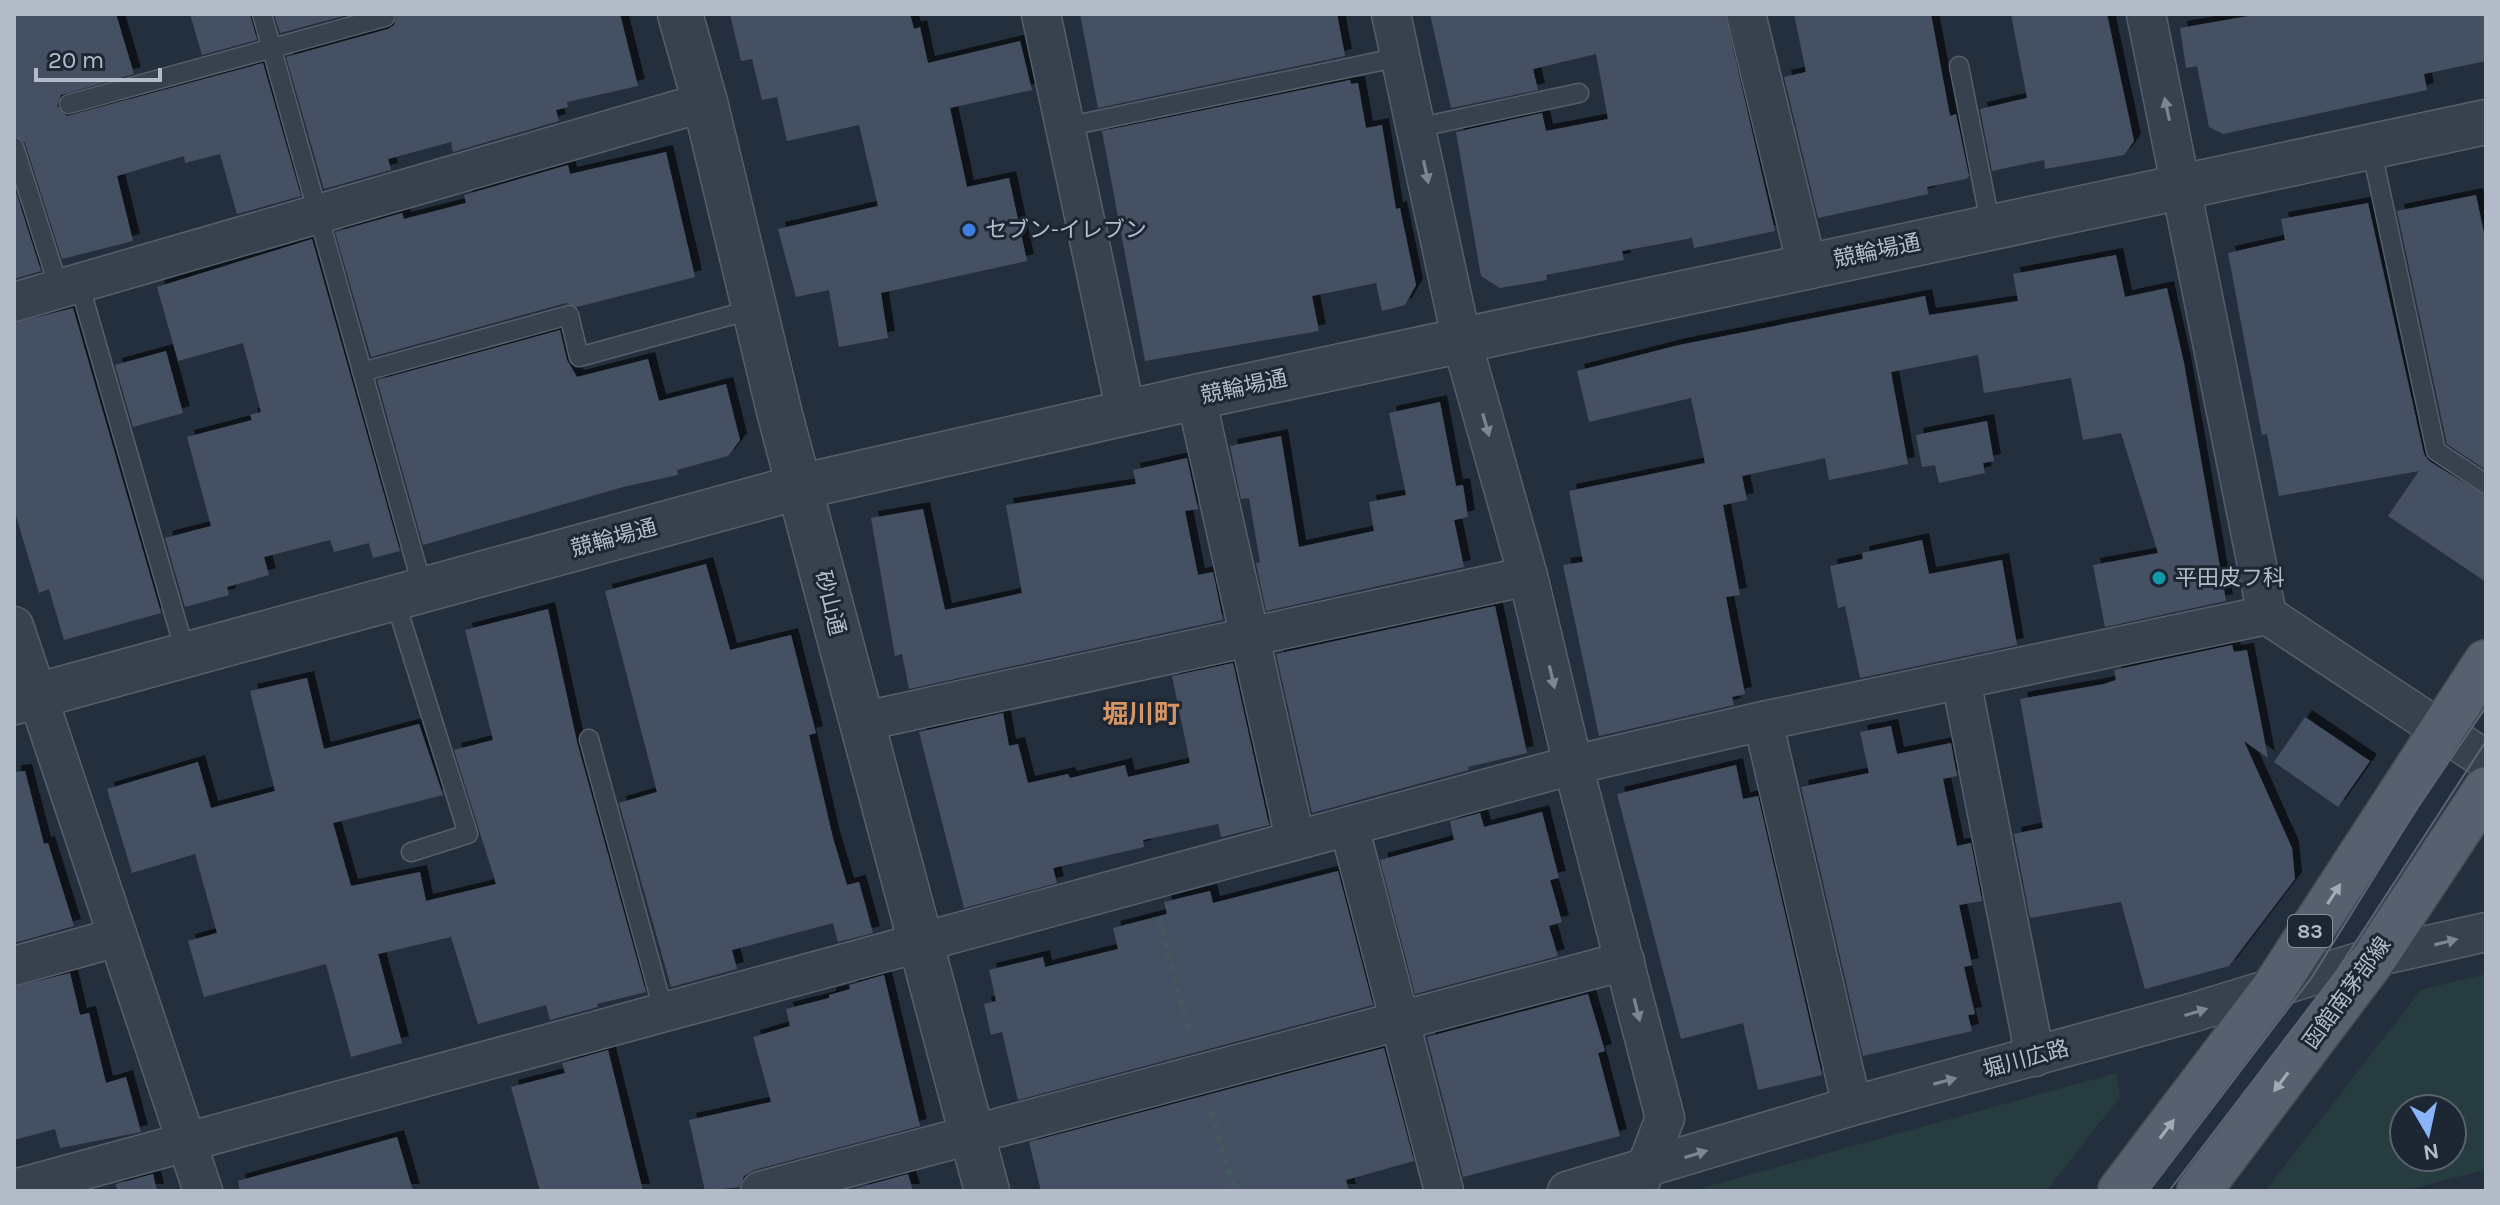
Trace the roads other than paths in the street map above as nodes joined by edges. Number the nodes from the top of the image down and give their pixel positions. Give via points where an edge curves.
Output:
1 (262, 14) edge
2 (680, 14) edge
3 (1041, 14) edge
4 (1391, 14) edge
5 (1746, 14) edge
6 (2146, 14) edge
7 (385, 17) dead end
8 (271, 48) junction
9 (1400, 57) junction
10 (1959, 66) dead end
11 (1579, 93) dead end
12 (705, 102) junction
13 (69, 104) dead end
14 (2486, 122) edge
15 (1065, 127) junction
16 (1416, 128) junction
17 (14, 147) edge
18 (2371, 147) junction
19 (2183, 185) junction
20 (318, 214) junction
21 (1991, 227) junction
22 (1807, 266) junction
23 (69, 285) junction
24 (14, 302) edge
25 (754, 309) junction
26 (1462, 342) junction
27 (362, 372) junction
28 (1196, 397) junction
29 (1126, 413) junction
30 (2486, 484) edge
31 (799, 487) junction
32 (1528, 576) junction
33 (408, 593) junction
34 (2267, 615) junction
35 (14, 626) edge
36 (1250, 638) junction
37 (186, 655) junction
38 (2486, 662) edge
39 (1961, 680) junction
40 (25, 699) edge
41 (1763, 721) junction
42 (860, 722) junction
43 (2441, 730) junction
44 (589, 739) dead end
45 (2486, 760) edge
46 (1573, 765) junction
47 (2486, 789) edge
48 (1349, 826) junction
49 (1295, 839) junction
50 (411, 852) dead end
51 (2486, 932) edge
52 (118, 937) junction
53 (920, 944) junction
54 (2375, 957) junction
55 (1625, 961) junction
56 (14, 966) edge
57 (2274, 988) junction
58 (664, 1013) junction
59 (1400, 1021) junction
60 (2035, 1057) junction
61 (1852, 1106) junction
62 (972, 1134) junction
63 (187, 1142) junction
64 (1642, 1180) edge
65 (14, 1189) edge
66 (203, 1191) edge
67 (760, 1191) edge
68 (987, 1191) edge
69 (1444, 1191) edge
70 (1567, 1191) edge
71 (2120, 1191) edge
72 (2199, 1191) edge

1 - 8 lane
2 - 12 street, 砂山通
3 - 15 street
4 - 9 street
5 - 22 street
19 -> 6 street
7 - 8 lane
8 - 13 lane
8 - 20 lane
9 - 15 lane
9 - 16 street
10 - 21 lane
11 - 16 lane
12 - 20 street
12 - 25 street, 砂山通
14 - 18 street, 競輪場通
15 - 29 street
16 -> 26 street
17 - 23 lane
18 - 19 street, 競輪場通
18 - 30 lane via 2436,451
19 - 21 street, 競輪場通
19 - 34 street
20 - 23 street
20 - 27 lane
21 - 22 street, 競輪場通
22 - 26 street, 競輪場通
23 - 24 street
23 - 37 lane
25 - 27 lane via 579,357 569,315
25 - 31 street, 砂山通
26 - 28 street, 競輪場通
26 -> 32 street
27 - 33 lane
28 - 29 street, 競輪場通
28 - 36 street
29 - 31 street, 競輪場通
31 - 33 street, 競輪場通
31 - 42 street, 砂山通
32 - 36 street
32 -> 46 street
33 - 37 street, 競輪場通
33 - 50 lane via 468,834
34 - 39 street
34 - 43 street
35 - 40 street
36 - 42 street
36 - 49 street
37 - 40 street, 競輪場通
38 - 43 main road, 83
39 - 41 street
39 - 60 street
40 - 52 street
41 - 46 street
41 - 61 street
42 - 53 street, 砂山通
43 - 45 street
57 -> 43 main road, 83
44 - 58 lane
46 - 48 street
46 - 55 street
47 - 54 main road, 函館南茅部線
48 - 49 street
48 - 59 street
49 - 53 street
54 -> 51 street, 堀川広路
52 - 56 street
52 - 63 street
53 - 58 street
53 - 62 street, 砂山通
54 - 57 street, 堀川広路
54 -> 72 main road, 函館南茅部線
55 - 59 street
55 -> 64 street via 1665,1118
60 -> 57 street, 堀川広路
71 -> 57 main road, 83
58 - 63 street
59 - 62 street
59 - 69 street
61 -> 60 street, 堀川広路
64 -> 61 street, 堀川広路
62 - 67 street
62 - 68 street, 砂山通
63 - 65 street
63 - 66 street
64 - 70 street, 堀川広路

